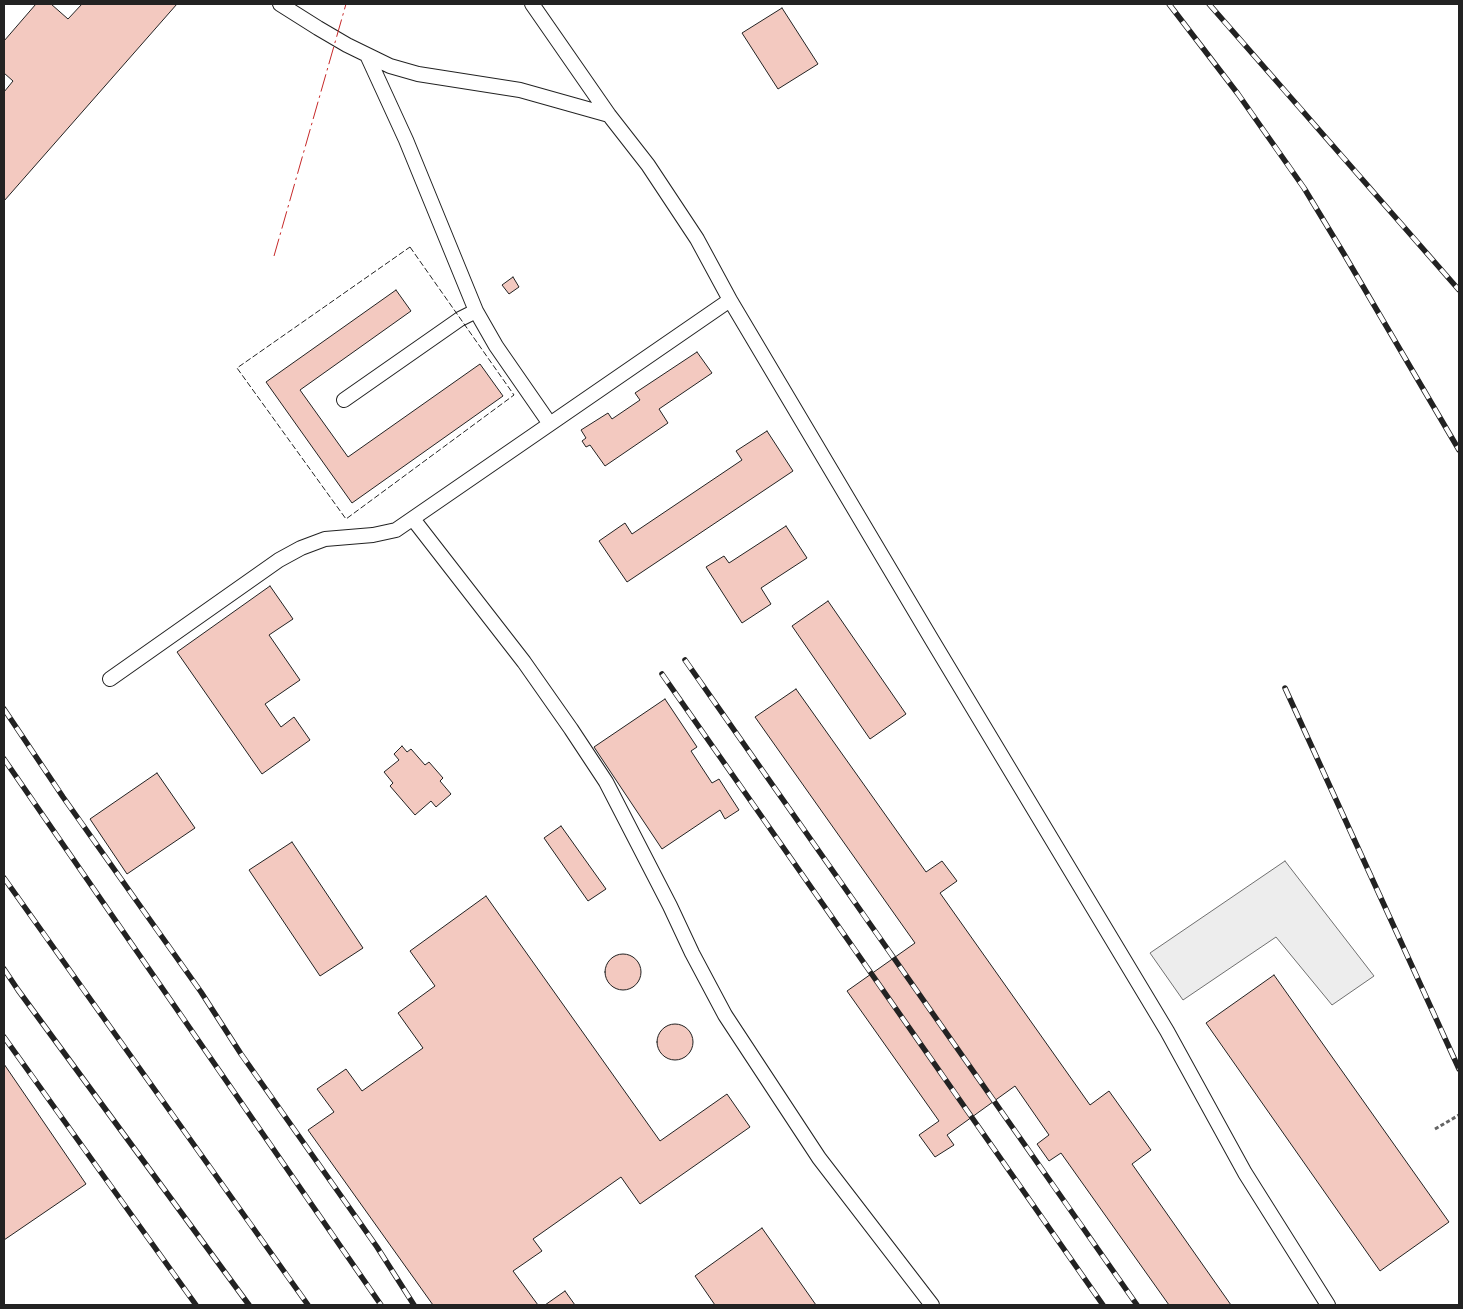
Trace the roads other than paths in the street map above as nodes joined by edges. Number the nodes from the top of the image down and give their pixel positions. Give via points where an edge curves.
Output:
1 (280, 4) edge
2 (532, 4) edge
3 (367, 55) junction
4 (609, 115) junction
5 (730, 300) junction
6 (476, 311) junction
7 (344, 400) dead end
8 (550, 424) junction
9 (413, 519) junction
10 (110, 679) dead end
11 (932, 1305) edge
12 (1328, 1305) edge

1 - 3 lane
2 - 4 lane
3 - 4 lane via 418,74 520,90
3 - 6 lane via 406,140
4 - 5 lane via 680,211
5 - 8 lane
5 - 12 lane via 1167,1031 1245,1173
6 - 7 lane
6 - 8 lane
8 - 9 lane
9 - 10 lane via 396,530 325,538 301,548 279,560
9 - 11 lane via 571,728 606,782 725,1015 819,1158

